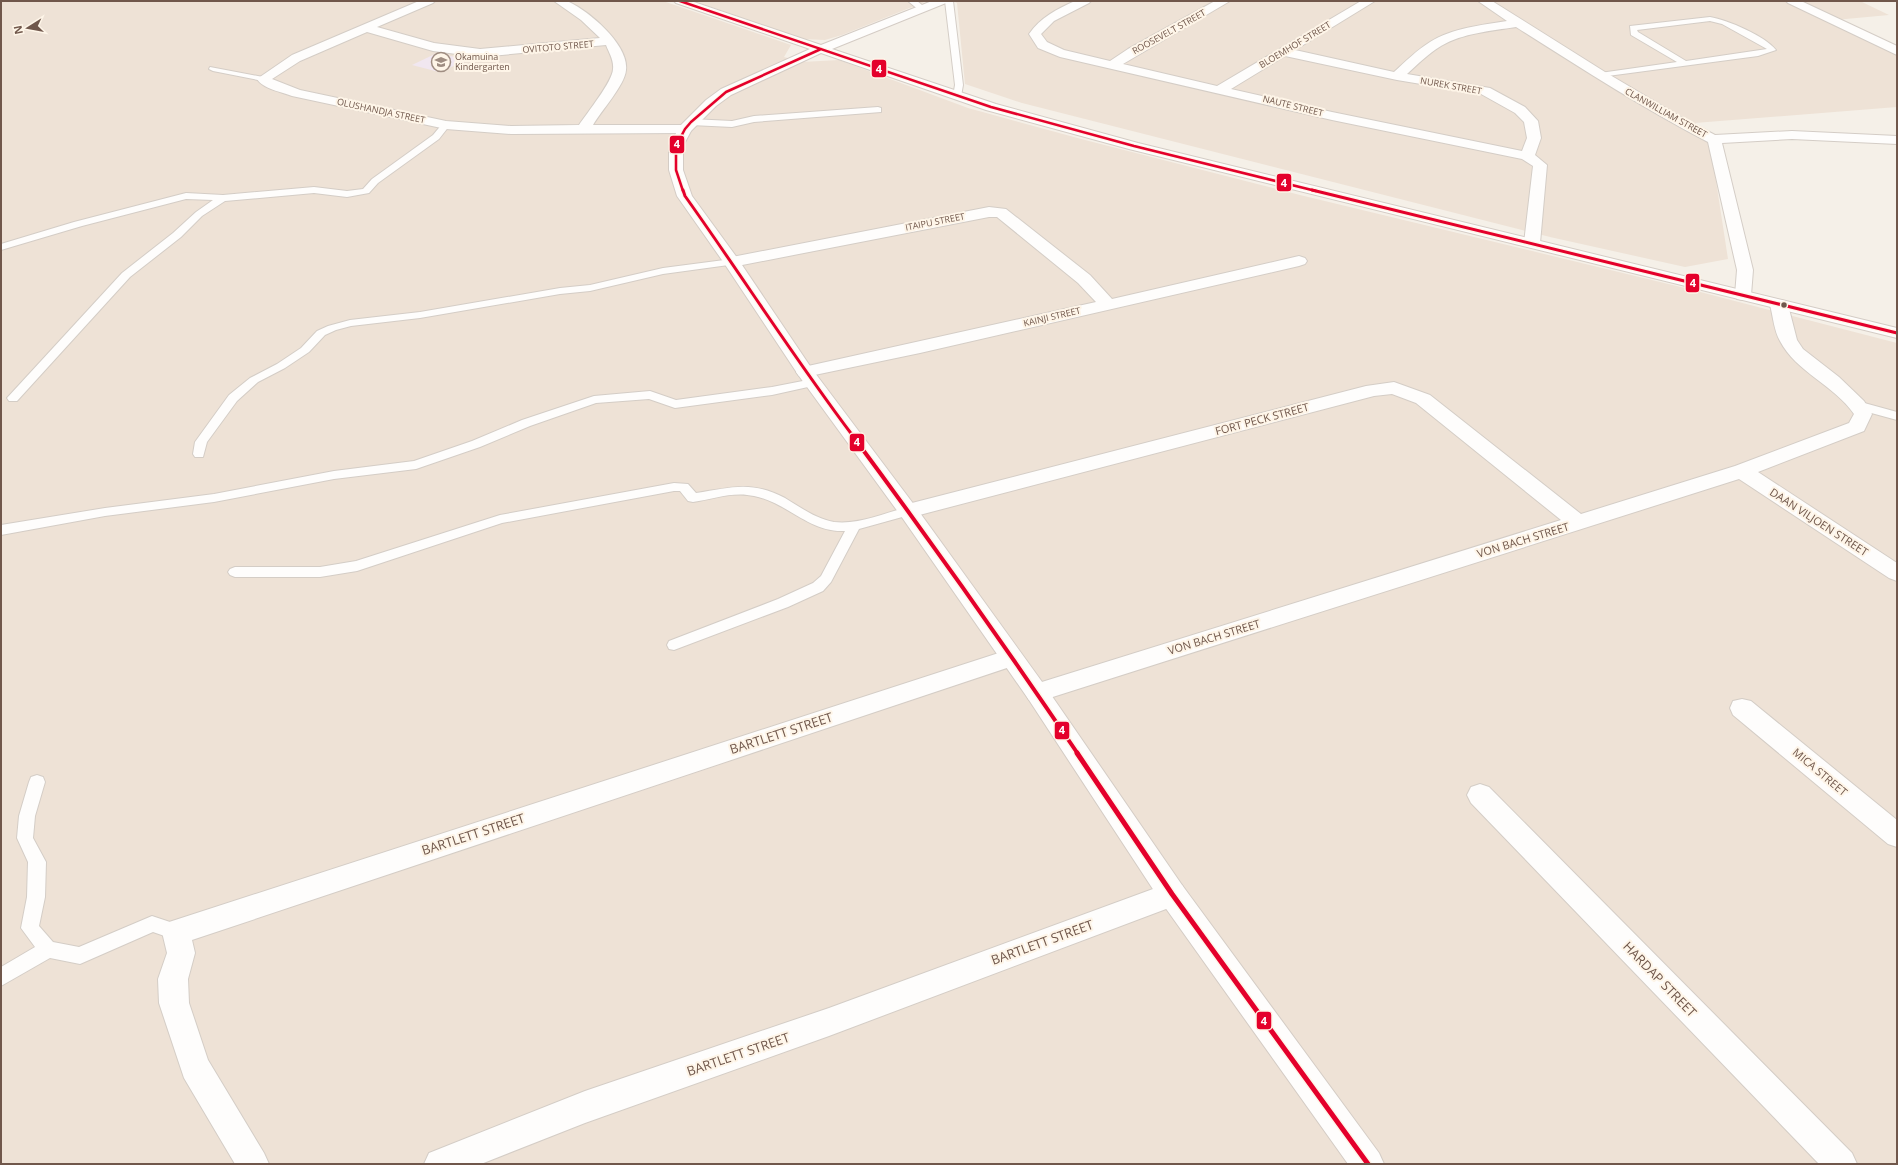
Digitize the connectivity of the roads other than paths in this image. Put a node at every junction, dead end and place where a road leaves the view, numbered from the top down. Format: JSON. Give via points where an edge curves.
{"nodes":[{"id":1,"x":429,"y":1,"type":"edge"},
{"id":2,"x":560,"y":1,"type":"edge"},
{"id":3,"x":680,"y":1,"type":"edge"},
{"id":4,"x":912,"y":1,"type":"edge"},
{"id":5,"x":942,"y":1,"type":"edge"},
{"id":6,"x":949,"y":1,"type":"edge"},
{"id":7,"x":1085,"y":1,"type":"edge"},
{"id":8,"x":1224,"y":1,"type":"edge"},
{"id":9,"x":1369,"y":1,"type":"edge"},
{"id":10,"x":1484,"y":1,"type":"edge"},
{"id":11,"x":1792,"y":1,"type":"edge"},
{"id":12,"x":923,"y":9,"type":"junction"},
{"id":13,"x":1517,"y":23,"type":"junction"},
{"id":14,"x":366,"y":28,"type":"junction"},
{"id":15,"x":610,"y":41,"type":"junction"},
{"id":16,"x":821,"y":49,"type":"junction"},
{"id":17,"x":1897,"y":51,"type":"edge"},
{"id":18,"x":1284,"y":52,"type":"junction"},
{"id":19,"x":1114,"y":64,"type":"junction"},
{"id":20,"x":1685,"y":64,"type":"junction"},
{"id":21,"x":213,"y":68,"type":"dead end"},
{"id":22,"x":1600,"y":75,"type":"junction"},
{"id":23,"x":1397,"y":76,"type":"junction"},
{"id":24,"x":263,"y":78,"type":"junction"},
{"id":25,"x":1221,"y":89,"type":"junction"},
{"id":26,"x":957,"y":96,"type":"junction"},
{"id":27,"x":878,"y":110,"type":"dead end"},
{"id":28,"x":446,"y":125,"type":"junction"},
{"id":29,"x":688,"y":125,"type":"junction"},
{"id":30,"x":584,"y":129,"type":"junction"},
{"id":31,"x":1713,"y":139,"type":"junction"},
{"id":32,"x":1897,"y":140,"type":"edge"},
{"id":33,"x":1527,"y":156,"type":"junction"},
{"id":34,"x":223,"y":198,"type":"junction"},
{"id":35,"x":1532,"y":243,"type":"junction"},
{"id":36,"x":1,"y":247,"type":"edge"},
{"id":37,"x":1299,"y":261,"type":"dead end"},
{"id":38,"x":732,"y":262,"type":"junction"},
{"id":39,"x":1743,"y":295,"type":"junction"},
{"id":40,"x":1107,"y":304,"type":"junction"},
{"id":41,"x":1779,"y":305,"type":"junction"},
{"id":42,"x":1897,"y":333,"type":"edge"},
{"id":43,"x":809,"y":378,"type":"junction"},
{"id":44,"x":13,"y":398,"type":"dead end"},
{"id":45,"x":1857,"y":405,"type":"junction"},
{"id":46,"x":1897,"y":416,"type":"edge"},
{"id":47,"x":199,"y":454,"type":"dead end"},
{"id":48,"x":1742,"y":471,"type":"junction"},
{"id":49,"x":908,"y":511,"type":"junction"},
{"id":50,"x":1578,"y":523,"type":"junction"},
{"id":51,"x":854,"y":526,"type":"junction"},
{"id":52,"x":1,"y":530,"type":"edge"},
{"id":53,"x":235,"y":572,"type":"dead end"},
{"id":54,"x":1897,"y":573,"type":"edge"},
{"id":55,"x":674,"y":645,"type":"dead end"},
{"id":56,"x":1011,"y":658,"type":"junction"},
{"id":57,"x":1037,"y":693,"type":"junction"},
{"id":58,"x":1742,"y":708,"type":"dead end"},
{"id":59,"x":37,"y":782,"type":"dead end"},
{"id":60,"x":1480,"y":795,"type":"dead end"},
{"id":61,"x":1897,"y":836,"type":"edge"},
{"id":62,"x":1172,"y":894,"type":"junction"},
{"id":63,"x":176,"y":932,"type":"junction"},
{"id":64,"x":48,"y":949,"type":"junction"},
{"id":65,"x":1,"y":977,"type":"edge"},
{"id":66,"x":253,"y":1164,"type":"edge"},
{"id":67,"x":440,"y":1164,"type":"edge"},
{"id":68,"x":1368,"y":1164,"type":"edge"},
{"id":69,"x":1841,"y":1164,"type":"edge"}],
"edges":[{"from":1,"to":14,"type":"street"},
{"from":2,"to":15,"type":"street","via":[[585,16]]},
{"from":3,"to":16,"type":"street"},
{"from":4,"to":12,"type":"lane"},
{"from":5,"to":12,"type":"street"},
{"from":6,"to":26,"type":"lane"},
{"from":7,"to":19,"type":"street","name":"NAUTE STREET","via":[[1050,17],[1035,34],[1042,45],[1060,53]]},
{"from":8,"to":19,"type":"street","name":"ROOSEVELT STREET"},
{"from":9,"to":18,"type":"street","name":"BLOEMHOF STREET"},
{"from":10,"to":13,"type":"street","name":"CLANWILLIAM STREET"},
{"from":11,"to":17,"type":"street"},
{"from":12,"to":16,"type":"street"},
{"from":13,"to":22,"type":"street","name":"CLANWILLIAM STREET"},
{"from":13,"to":23,"type":"street","name":"NUREK STREET","via":[[1457,35],[1440,42]]},
{"from":14,"to":15,"type":"street","name":"OVITOTO STREET","via":[[433,46],[480,53]]},
{"from":14,"to":24,"type":"street","via":[[296,58]]},
{"from":15,"to":30,"type":"street","via":[[619,60],[617,81]]},
{"from":16,"to":26,"type":"street"},
{"from":16,"to":29,"type":"street","via":[[726,92]]},
{"from":18,"to":23,"type":"street","name":"NUREK STREET"},
{"from":18,"to":25,"type":"street","name":"BLOEMHOF STREET"},
{"from":19,"to":25,"type":"street","name":"NAUTE STREET"},
{"from":20,"to":20,"type":"lane","via":[[1758,54],[1772,50],[1724,22],[1710,19],[1633,28],[1634,33]]},
{"from":20,"to":22,"type":"lane"},
{"from":21,"to":24,"type":"lane"},
{"from":22,"to":31,"type":"street","name":"CLANWILLIAM STREET"},
{"from":23,"to":33,"type":"street","name":"NUREK STREET","via":[[1485,91],[1520,110],[1531,121],[1534,138]]},
{"from":24,"to":28,"type":"street","name":"OLUSHANDJA STREET","via":[[276,86],[297,93]]},
{"from":25,"to":33,"type":"street","name":"NAUTE STREET","via":[[1332,116]]},
{"from":26,"to":35,"type":"street","via":[[1134,146]]},
{"from":27,"to":29,"type":"lane","via":[[754,119],[732,124]]},
{"from":28,"to":30,"type":"street","name":"OLUSHANDJA STREET","via":[[511,130]]},
{"from":28,"to":34,"type":"lane","via":[[436,137],[375,181],[366,191],[347,194],[314,190]]},
{"from":29,"to":30,"type":"street","name":"OLUSHANDJA STREET"},
{"from":29,"to":38,"type":"street","via":[[676,146],[678,177],[685,196]]},
{"from":31,"to":32,"type":"street","via":[[1792,136]]},
{"from":31,"to":39,"type":"street","name":"CLANWILLIAM STREET","via":[[1745,270]]},
{"from":33,"to":35,"type":"street","via":[[1540,164]]},
{"from":34,"to":36,"type":"lane","via":[[186,196]]},
{"from":34,"to":44,"type":"lane","via":[[199,214],[126,275]]},
{"from":35,"to":39,"type":"street"},
{"from":37,"to":40,"type":"street","name":"KAINJI STREET"},
{"from":38,"to":40,"type":"street","name":"ITAIPU STREET","via":[[989,212],[1001,212],[1084,279]]},
{"from":38,"to":43,"type":"street"},
{"from":38,"to":47,"type":"lane","via":[[663,271],[590,288],[420,315],[350,323],[332,328],[321,333],[305,350],[254,380],[234,398],[201,442]]},
{"from":39,"to":41,"type":"street"},
{"from":40,"to":43,"type":"street","name":"KAINJI STREET","via":[[920,348]]},
{"from":41,"to":42,"type":"street"},
{"from":41,"to":45,"type":"street","via":[[1788,340],[1797,353]]},
{"from":43,"to":49,"type":"street"},
{"from":43,"to":52,"type":"lane","via":[[772,391],[675,404],[650,395],[594,400],[416,464],[334,475],[214,498],[105,512]]},
{"from":45,"to":46,"type":"lane"},
{"from":45,"to":48,"type":"street","name":"VON BACH STREET","via":[[1863,414],[1857,427]]},
{"from":48,"to":50,"type":"street","name":"VON BACH STREET"},
{"from":48,"to":54,"type":"street","name":"DAAN VILJOEN STREET"},
{"from":49,"to":50,"type":"street","name":"FORT PECK STREET","via":[[1373,390],[1394,388],[1423,399]]},
{"from":49,"to":51,"type":"lane"},
{"from":49,"to":56,"type":"street"},
{"from":50,"to":57,"type":"street","name":"VON BACH STREET"},
{"from":51,"to":53,"type":"lane","via":[[832,526],[822,523],[765,495],[745,490],[693,498],[683,487],[674,487],[500,519],[357,566],[320,572]]},
{"from":51,"to":55,"type":"lane","via":[[826,579],[818,587]]},
{"from":56,"to":57,"type":"street"},
{"from":56,"to":63,"type":"street","name":"BARTLETT STREET"},
{"from":57,"to":62,"type":"street"},
{"from":58,"to":61,"type":"street","name":"MICA STREET"},
{"from":59,"to":64,"type":"lane","via":[[27,816],[25,838],[37,862],[36,897],[30,928]]},
{"from":60,"to":69,"type":"street","name":"HARDAP STREET"},
{"from":62,"to":67,"type":"street","name":"BARTLETT STREET","via":[[829,1022],[585,1107]]},
{"from":62,"to":68,"type":"street"},
{"from":63,"to":64,"type":"lane","via":[[152,924],[80,956]]},
{"from":63,"to":66,"type":"street","via":[[181,953],[173,979],[176,1010],[196,1067]]},
{"from":64,"to":65,"type":"lane"}]}
